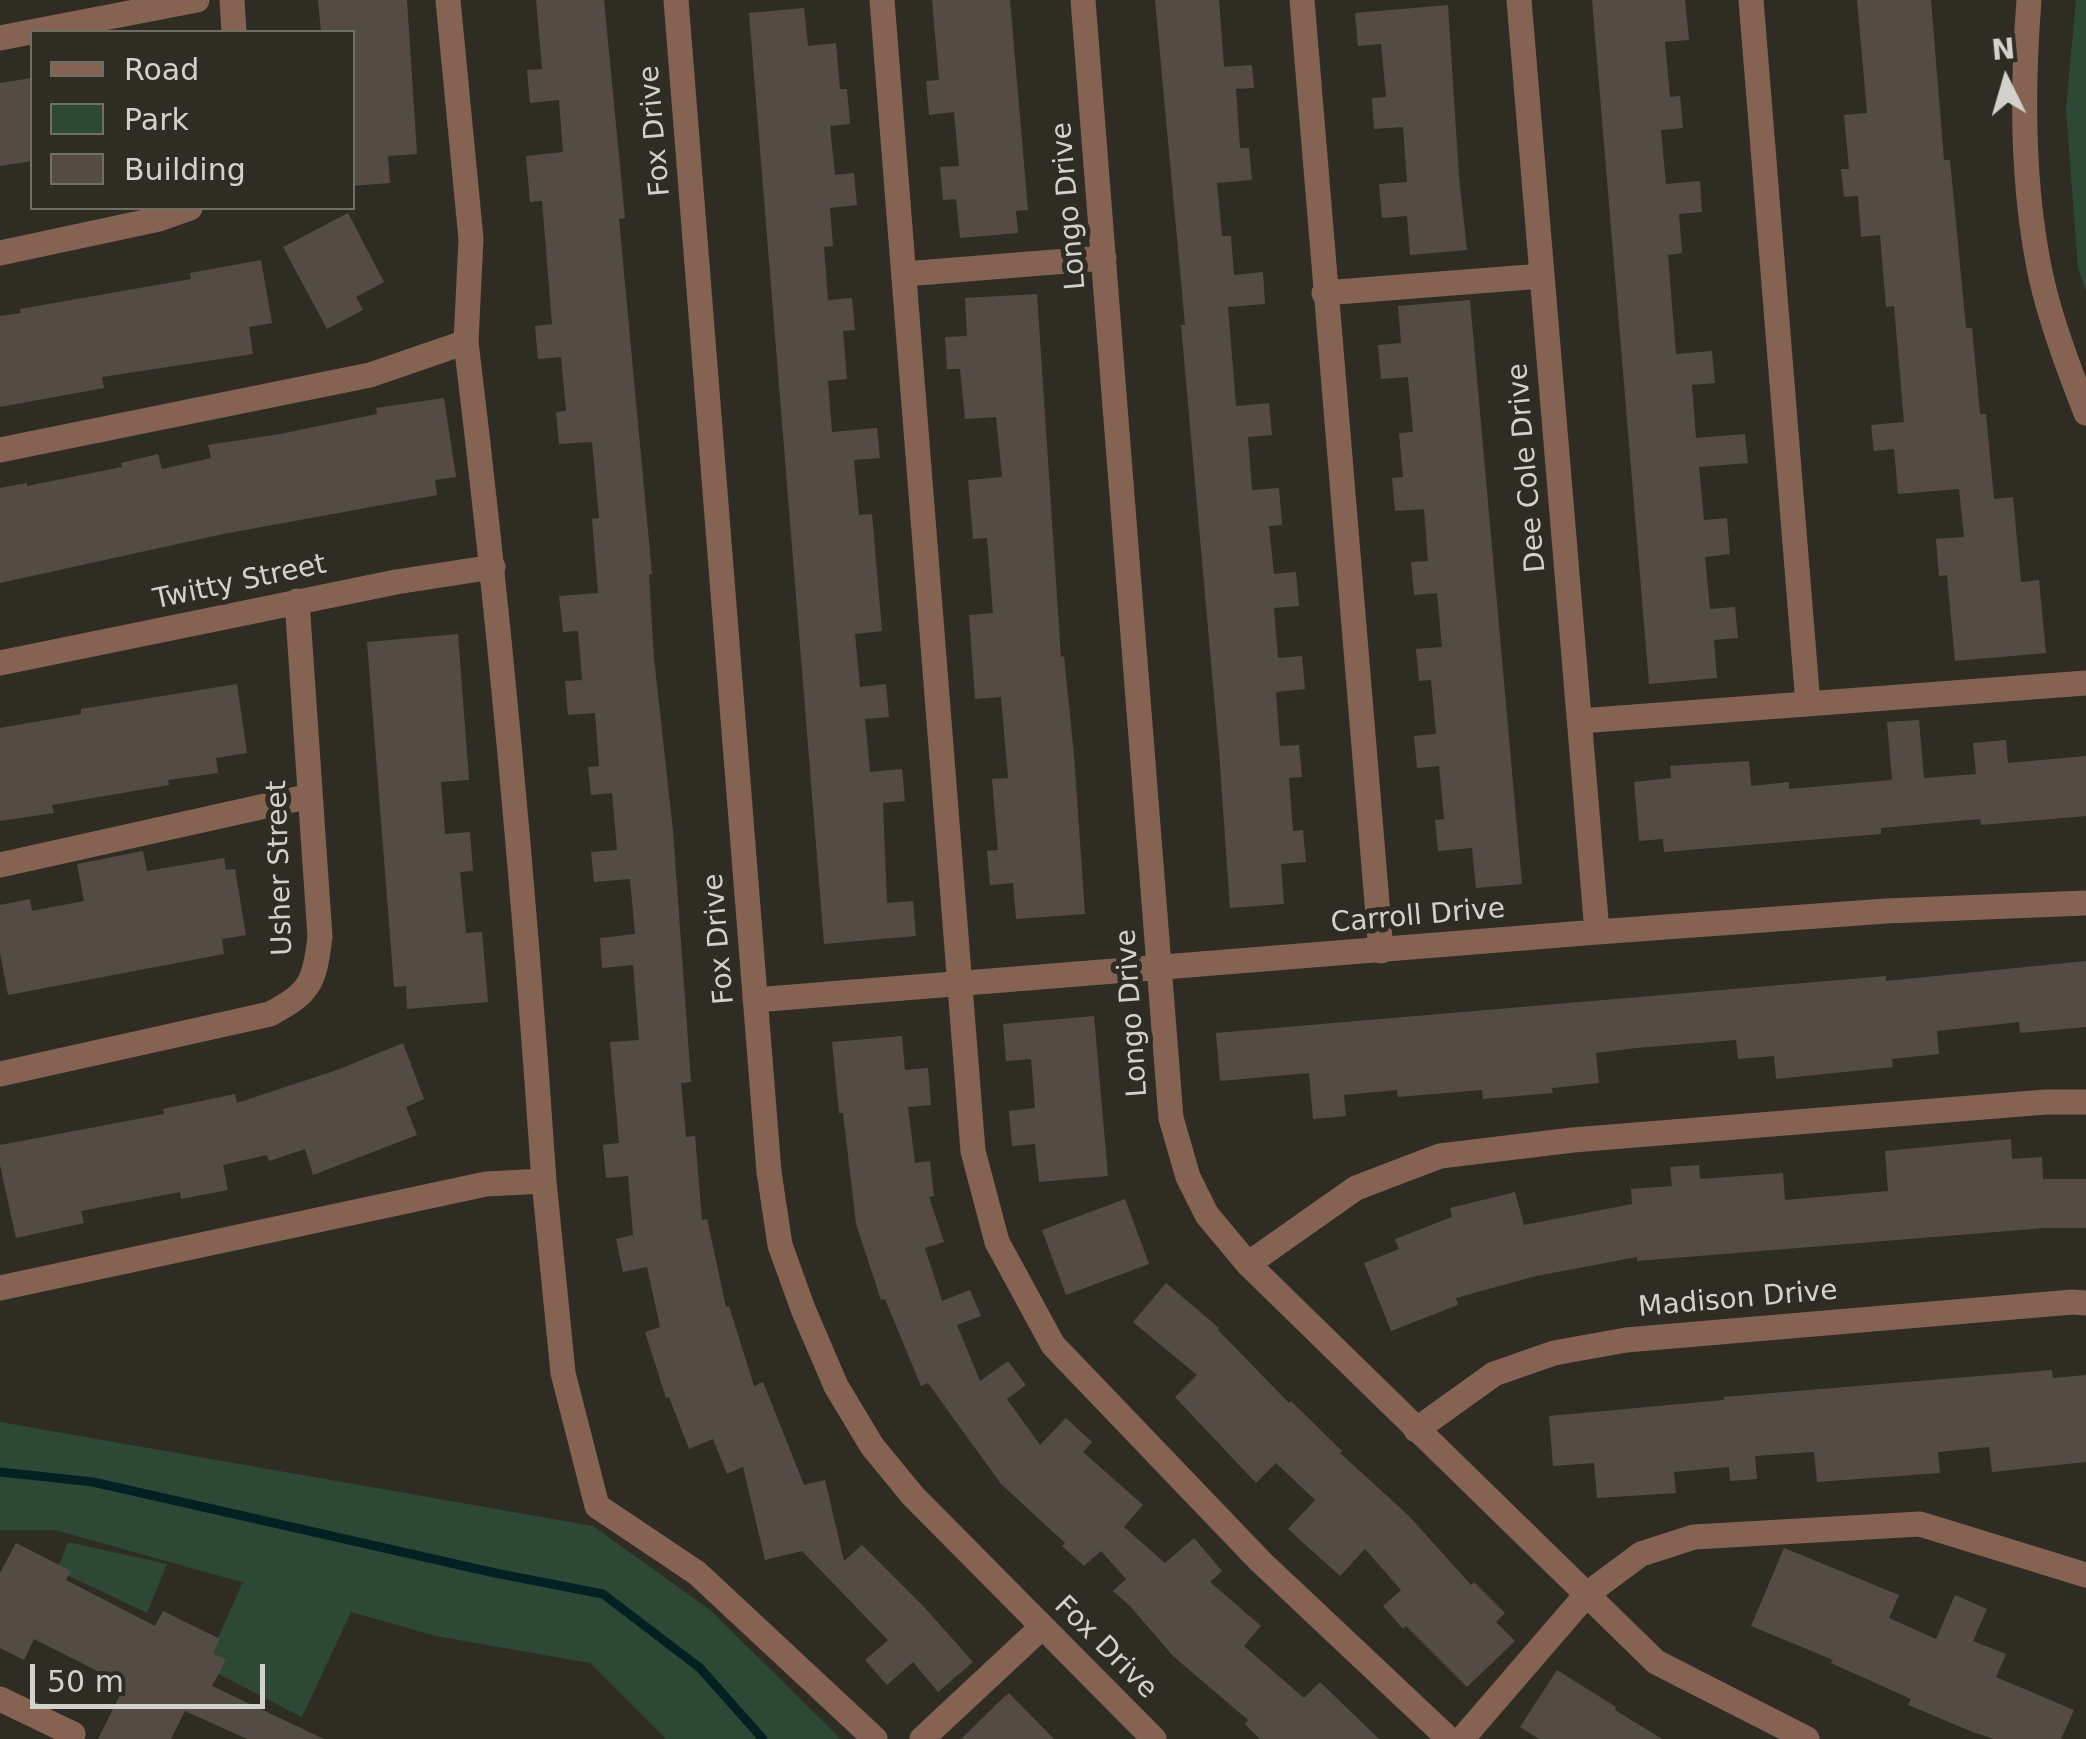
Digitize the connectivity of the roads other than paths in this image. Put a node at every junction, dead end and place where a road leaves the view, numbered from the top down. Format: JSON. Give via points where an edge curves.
{"nodes":[{"id":1,"x":197,"y":0,"type":"edge"},
{"id":2,"x":232,"y":0,"type":"edge"},
{"id":3,"x":448,"y":0,"type":"edge"},
{"id":4,"x":676,"y":0,"type":"edge"},
{"id":5,"x":882,"y":0,"type":"edge"},
{"id":6,"x":1084,"y":0,"type":"edge"},
{"id":7,"x":1302,"y":0,"type":"edge"},
{"id":8,"x":1520,"y":0,"type":"edge"},
{"id":9,"x":1751,"y":0,"type":"edge"},
{"id":10,"x":2029,"y":0,"type":"edge"},
{"id":11,"x":41,"y":30,"type":"edge"},
{"id":12,"x":234,"y":30,"type":"edge"},
{"id":13,"x":30,"y":32,"type":"edge"},
{"id":14,"x":0,"y":38,"type":"edge"},
{"id":15,"x":184,"y":210,"type":"edge"},
{"id":16,"x":0,"y":253,"type":"edge"},
{"id":17,"x":1104,"y":258,"type":"junction"},
{"id":18,"x":904,"y":274,"type":"junction"},
{"id":19,"x":1542,"y":276,"type":"junction"},
{"id":20,"x":1324,"y":293,"type":"junction"},
{"id":21,"x":466,"y":342,"type":"junction"},
{"id":22,"x":2086,"y":413,"type":"edge"},
{"id":23,"x":0,"y":450,"type":"edge"},
{"id":24,"x":493,"y":567,"type":"junction"},
{"id":25,"x":297,"y":601,"type":"junction"},
{"id":26,"x":0,"y":663,"type":"edge"},
{"id":27,"x":2086,"y":683,"type":"edge"},
{"id":28,"x":1808,"y":704,"type":"junction"},
{"id":29,"x":1580,"y":721,"type":"junction"},
{"id":30,"x":310,"y":796,"type":"junction"},
{"id":31,"x":0,"y":865,"type":"edge"},
{"id":32,"x":2086,"y":903,"type":"edge"},
{"id":33,"x":1597,"y":932,"type":"junction"},
{"id":34,"x":1380,"y":951,"type":"junction"},
{"id":35,"x":1160,"y":967,"type":"junction"},
{"id":36,"x":961,"y":982,"type":"junction"},
{"id":37,"x":755,"y":1000,"type":"junction"},
{"id":38,"x":0,"y":1074,"type":"edge"},
{"id":39,"x":2086,"y":1102,"type":"edge"},
{"id":40,"x":544,"y":1181,"type":"junction"},
{"id":41,"x":1248,"y":1264,"type":"junction"},
{"id":42,"x":0,"y":1288,"type":"edge"},
{"id":43,"x":2086,"y":1304,"type":"edge"},
{"id":44,"x":1416,"y":1430,"type":"junction"},
{"id":45,"x":2086,"y":1576,"type":"edge"},
{"id":46,"x":1587,"y":1594,"type":"junction"},
{"id":47,"x":1042,"y":1627,"type":"junction"},
{"id":48,"x":0,"y":1698,"type":"edge"},
{"id":49,"x":72,"y":1739,"type":"edge"},
{"id":50,"x":875,"y":1739,"type":"edge"},
{"id":51,"x":922,"y":1739,"type":"edge"},
{"id":52,"x":1154,"y":1739,"type":"edge"},
{"id":53,"x":1449,"y":1739,"type":"edge"},
{"id":54,"x":1462,"y":1739,"type":"edge"},
{"id":55,"x":1807,"y":1739,"type":"edge"}],
"edges":[{"from":1,"to":11,"type":"street"},
{"from":2,"to":12,"type":"street"},
{"from":3,"to":21,"type":"street","via":[[471,239]]},
{"from":4,"to":37,"type":"street","name":"Fox Drive"},
{"from":5,"to":18,"type":"street"},
{"from":6,"to":17,"type":"street","name":"Longo Drive"},
{"from":7,"to":20,"type":"street"},
{"from":8,"to":19,"type":"street","name":"Dee Cole Drive"},
{"from":9,"to":28,"type":"street"},
{"from":10,"to":22,"type":"street","via":[[2024,66],[2039,268]]},
{"from":13,"to":14,"type":"street"},
{"from":15,"to":16,"type":"street"},
{"from":17,"to":18,"type":"street"},
{"from":17,"to":35,"type":"street","name":"Longo Drive"},
{"from":18,"to":36,"type":"street"},
{"from":19,"to":20,"type":"street"},
{"from":19,"to":29,"type":"street","name":"Dee Cole Drive"},
{"from":20,"to":34,"type":"street"},
{"from":21,"to":23,"type":"street","via":[[370,374]]},
{"from":21,"to":24,"type":"street"},
{"from":24,"to":25,"type":"street","name":"Twitty Street"},
{"from":24,"to":40,"type":"street"},
{"from":25,"to":26,"type":"street","name":"Twitty Street"},
{"from":25,"to":30,"type":"street","name":"Usher Street"},
{"from":27,"to":28,"type":"street"},
{"from":28,"to":29,"type":"street"},
{"from":29,"to":33,"type":"street","name":"Dee Cole Drive"},
{"from":30,"to":31,"type":"street"},
{"from":30,"to":38,"type":"street","name":"Usher Street","via":[[320,937],[303,996],[270,1014]]},
{"from":32,"to":33,"type":"street","name":"Carroll Drive"},
{"from":33,"to":34,"type":"street","name":"Carroll Drive"},
{"from":34,"to":35,"type":"street","name":"Carroll Drive"},
{"from":35,"to":36,"type":"street","name":"Carroll Drive"},
{"from":35,"to":41,"type":"street","name":"Longo Drive","via":[[1171,1118],[1188,1177],[1208,1215]]},
{"from":36,"to":37,"type":"street","name":"Carroll Drive"},
{"from":36,"to":53,"type":"street","via":[[974,1151],[997,1242],[1053,1345],[1260,1561]]},
{"from":37,"to":47,"type":"street","name":"Fox Drive","via":[[780,1245],[836,1386],[913,1496]]},
{"from":39,"to":41,"type":"street","via":[[1440,1156],[1356,1188]]},
{"from":40,"to":42,"type":"street","via":[[486,1184]]},
{"from":40,"to":50,"type":"street","via":[[564,1374],[598,1506],[697,1573]]},
{"from":41,"to":44,"type":"street","name":"Longo Drive"},
{"from":43,"to":44,"type":"street","name":"Madison Drive","via":[[1626,1340],[1494,1374]]},
{"from":44,"to":46,"type":"street","name":"Longo Drive"},
{"from":45,"to":46,"type":"street","via":[[1920,1524],[1694,1537],[1641,1554]]},
{"from":46,"to":54,"type":"street"},
{"from":46,"to":55,"type":"street","name":"Longo Drive","via":[[1656,1662]]},
{"from":47,"to":51,"type":"street"},
{"from":47,"to":52,"type":"street","name":"Fox Drive"},
{"from":48,"to":49,"type":"street","via":[[74,1734]]}]}
